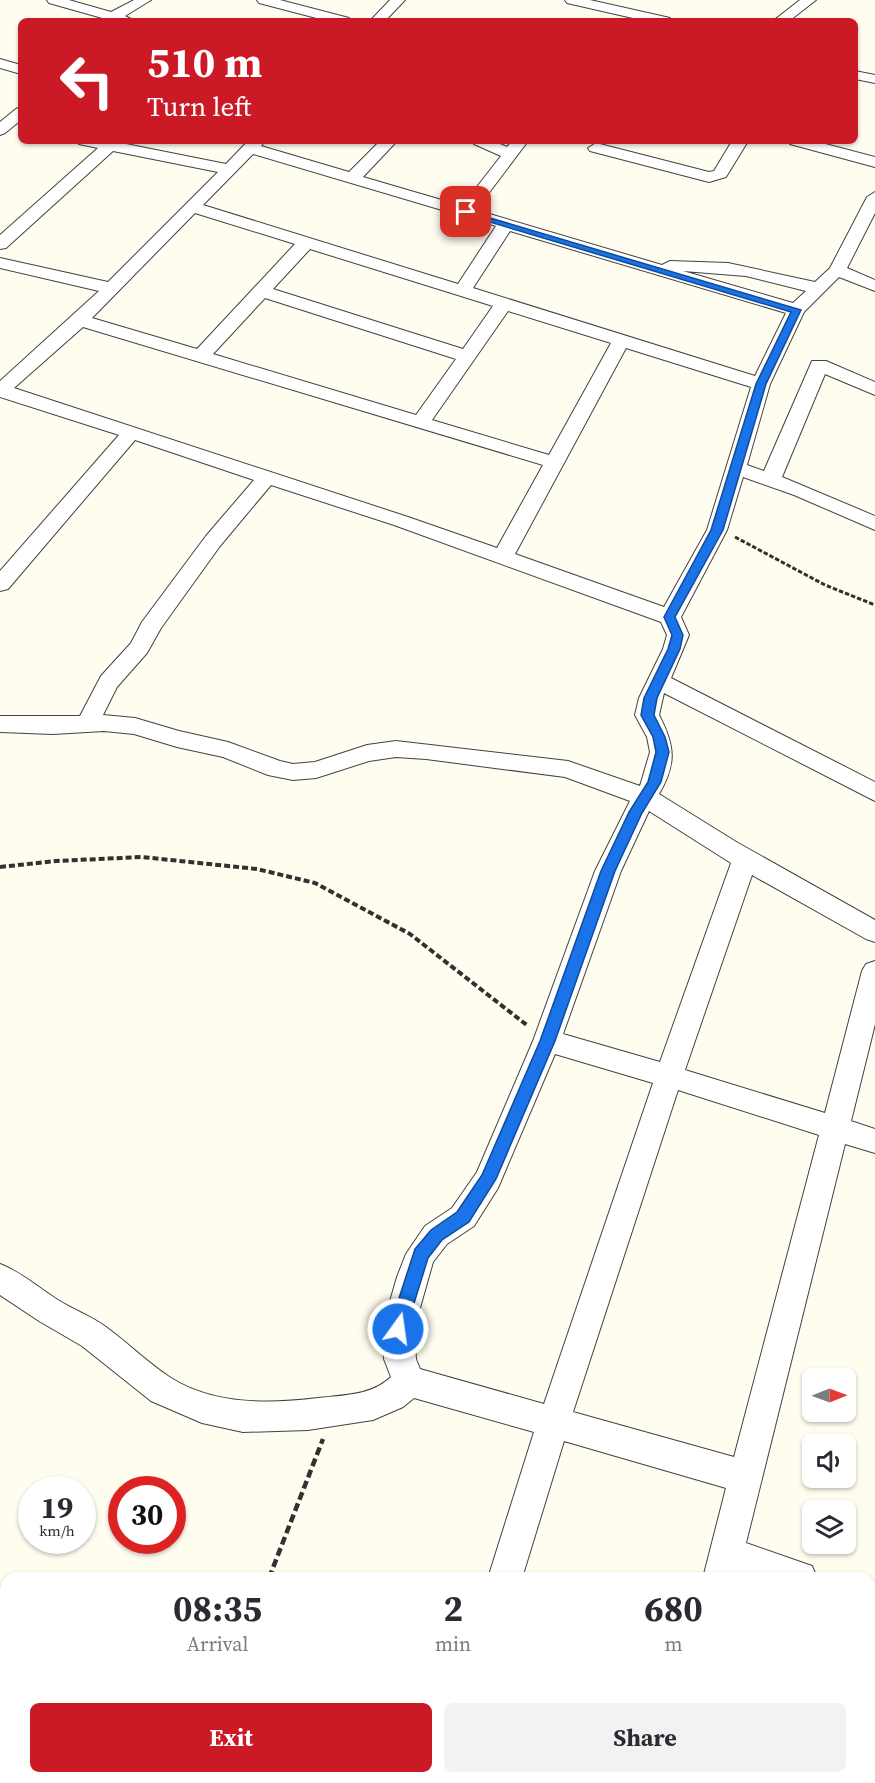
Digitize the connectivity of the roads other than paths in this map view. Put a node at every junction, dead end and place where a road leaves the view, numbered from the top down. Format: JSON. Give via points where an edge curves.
{"nodes":[{"id":1,"x":54,"y":0,"type":"edge"},
{"id":2,"x":144,"y":0,"type":"edge"},
{"id":3,"x":264,"y":0,"type":"edge"},
{"id":4,"x":398,"y":0,"type":"edge"},
{"id":5,"x":572,"y":0,"type":"edge"},
{"id":6,"x":803,"y":1,"type":"edge"},
{"id":7,"x":114,"y":16,"type":"junction"},
{"id":8,"x":120,"y":18,"type":"edge"},
{"id":9,"x":333,"y":18,"type":"edge"},
{"id":10,"x":380,"y":18,"type":"edge"},
{"id":11,"x":652,"y":18,"type":"edge"},
{"id":12,"x":783,"y":18,"type":"edge"},
{"id":13,"x":0,"y":63,"type":"edge"},
{"id":14,"x":18,"y":69,"type":"edge"},
{"id":15,"x":858,"y":76,"type":"edge"},
{"id":16,"x":875,"y":80,"type":"edge"},
{"id":17,"x":0,"y":109,"type":"edge"},
{"id":18,"x":13,"y":122,"type":"edge"},
{"id":19,"x":111,"y":144,"type":"edge"},
{"id":20,"x":116,"y":144,"type":"edge"},
{"id":21,"x":254,"y":144,"type":"edge"},
{"id":22,"x":386,"y":144,"type":"edge"},
{"id":23,"x":498,"y":144,"type":"edge"},
{"id":24,"x":738,"y":144,"type":"edge"},
{"id":25,"x":807,"y":144,"type":"edge"},
{"id":26,"x":515,"y":147,"type":"edge"},
{"id":27,"x":596,"y":148,"type":"dead end"},
{"id":28,"x":875,"y":162,"type":"edge"},
{"id":29,"x":229,"y":169,"type":"junction"},
{"id":30,"x":353,"y":178,"type":"junction"},
{"id":31,"x":875,"y":197,"type":"edge"},
{"id":32,"x":193,"y":207,"type":"junction"},
{"id":33,"x":466,"y":212,"type":"junction"},
{"id":34,"x":506,"y":224,"type":"junction"},
{"id":35,"x":306,"y":243,"type":"junction"},
{"id":36,"x":0,"y":244,"type":"edge"},
{"id":37,"x":0,"y":263,"type":"edge"},
{"id":38,"x":651,"y":268,"type":"junction"},
{"id":39,"x":837,"y":270,"type":"junction"},
{"id":40,"x":875,"y":286,"type":"edge"},
{"id":41,"x":111,"y":288,"type":"junction"},
{"id":42,"x":819,"y":289,"type":"junction"},
{"id":43,"x":261,"y":291,"type":"junction"},
{"id":44,"x":463,"y":291,"type":"junction"},
{"id":45,"x":504,"y":304,"type":"junction"},
{"id":46,"x":796,"y":310,"type":"junction"},
{"id":47,"x":80,"y":320,"type":"junction"},
{"id":48,"x":621,"y":341,"type":"junction"},
{"id":49,"x":202,"y":355,"type":"junction"},
{"id":50,"x":468,"y":357,"type":"junction"},
{"id":51,"x":761,"y":384,"type":"junction"},
{"id":52,"x":875,"y":389,"type":"edge"},
{"id":53,"x":0,"y":391,"type":"edge"},
{"id":54,"x":420,"y":423,"type":"junction"},
{"id":55,"x":131,"y":433,"type":"junction"},
{"id":56,"x":556,"y":463,"type":"junction"},
{"id":57,"x":736,"y":468,"type":"junction"},
{"id":58,"x":267,"y":477,"type":"junction"},
{"id":59,"x":771,"y":479,"type":"junction"},
{"id":60,"x":875,"y":524,"type":"edge"},
{"id":61,"x":502,"y":558,"type":"junction"},
{"id":62,"x":0,"y":584,"type":"edge"},
{"id":63,"x":670,"y":617,"type":"junction"},
{"id":64,"x":658,"y":681,"type":"junction"},
{"id":65,"x":89,"y":723,"type":"junction"},
{"id":66,"x":0,"y":724,"type":"edge"},
{"id":67,"x":875,"y":792,"type":"edge"},
{"id":68,"x":645,"y":797,"type":"junction"},
{"id":69,"x":745,"y":859,"type":"junction"},
{"id":70,"x":875,"y":932,"type":"edge"},
{"id":71,"x":875,"y":972,"type":"edge"},
{"id":72,"x":547,"y":1041,"type":"junction"},
{"id":73,"x":669,"y":1076,"type":"junction"},
{"id":74,"x":836,"y":1129,"type":"junction"},
{"id":75,"x":875,"y":1141,"type":"edge"},
{"id":76,"x":0,"y":1278,"type":"edge"},
{"id":77,"x":408,"y":1381,"type":"junction"},
{"id":78,"x":554,"y":1421,"type":"junction"},
{"id":79,"x":746,"y":1477,"type":"junction"},
{"id":80,"x":723,"y":1566,"type":"edge"},
{"id":81,"x":507,"y":1572,"type":"edge"},
{"id":82,"x":762,"y":1572,"type":"edge"}],
"edges":[{"from":1,"to":7,"type":"street"},
{"from":2,"to":7,"type":"street"},
{"from":3,"to":9,"type":"street"},
{"from":4,"to":10,"type":"street"},
{"from":5,"to":11,"type":"street"},
{"from":6,"to":12,"type":"street"},
{"from":7,"to":8,"type":"street"},
{"from":13,"to":14,"type":"street"},
{"from":15,"to":16,"type":"street"},
{"from":17,"to":18,"type":"street"},
{"from":19,"to":36,"type":"street"},
{"from":20,"to":29,"type":"street"},
{"from":21,"to":29,"type":"street"},
{"from":21,"to":30,"type":"street"},
{"from":22,"to":30,"type":"street"},
{"from":23,"to":26,"type":"street"},
{"from":24,"to":27,"type":"street","via":[[720,174],[708,177]]},
{"from":25,"to":28,"type":"street"},
{"from":26,"to":33,"type":"street"},
{"from":29,"to":32,"type":"street"},
{"from":30,"to":33,"type":"street"},
{"from":31,"to":39,"type":"street"},
{"from":32,"to":35,"type":"street"},
{"from":32,"to":41,"type":"street"},
{"from":33,"to":34,"type":"street"},
{"from":34,"to":38,"type":"street"},
{"from":34,"to":44,"type":"street"},
{"from":35,"to":43,"type":"street"},
{"from":35,"to":44,"type":"street"},
{"from":37,"to":41,"type":"street"},
{"from":38,"to":42,"type":"street","via":[[733,267]]},
{"from":38,"to":46,"type":"street"},
{"from":39,"to":40,"type":"street"},
{"from":39,"to":42,"type":"street"},
{"from":41,"to":47,"type":"street"},
{"from":42,"to":46,"type":"street"},
{"from":43,"to":49,"type":"street"},
{"from":43,"to":50,"type":"street"},
{"from":44,"to":45,"type":"street"},
{"from":45,"to":48,"type":"street"},
{"from":45,"to":50,"type":"street"},
{"from":46,"to":51,"type":"street"},
{"from":47,"to":49,"type":"street"},
{"from":47,"to":53,"type":"street"},
{"from":48,"to":51,"type":"street"},
{"from":48,"to":56,"type":"street"},
{"from":49,"to":54,"type":"street"},
{"from":50,"to":54,"type":"street"},
{"from":51,"to":57,"type":"street"},
{"from":52,"to":59,"type":"street","via":[[819,365]]},
{"from":53,"to":55,"type":"street"},
{"from":54,"to":56,"type":"street"},
{"from":55,"to":58,"type":"street"},
{"from":55,"to":62,"type":"street"},
{"from":56,"to":61,"type":"street"},
{"from":57,"to":59,"type":"street"},
{"from":57,"to":63,"type":"street","via":[[717,530]]},
{"from":58,"to":61,"type":"street"},
{"from":58,"to":65,"type":"street","via":[[199,560],[150,627],[143,645],[103,689]]},
{"from":59,"to":60,"type":"street"},
{"from":61,"to":63,"type":"street"},
{"from":63,"to":64,"type":"street","via":[[678,635]]},
{"from":64,"to":67,"type":"street"},
{"from":64,"to":68,"type":"street","via":[[647,715],[662,752],[654,782]]},
{"from":65,"to":66,"type":"street"},
{"from":65,"to":68,"type":"street","via":[[135,726],[228,750],[284,771],[316,770],[367,753],[411,750],[561,768]]},
{"from":68,"to":69,"type":"street"},
{"from":68,"to":72,"type":"street","via":[[608,871]]},
{"from":69,"to":70,"type":"street"},
{"from":69,"to":73,"type":"street"},
{"from":71,"to":74,"type":"street"},
{"from":72,"to":73,"type":"street"},
{"from":72,"to":77,"type":"street","via":[[488,1179],[463,1217],[436,1235],[421,1254],[398,1329],[400,1359]]},
{"from":73,"to":74,"type":"street"},
{"from":73,"to":78,"type":"street"},
{"from":74,"to":75,"type":"street"},
{"from":74,"to":79,"type":"street"},
{"from":76,"to":77,"type":"street","via":[[89,1334],[181,1400],[221,1413],[285,1418],[380,1404]]},
{"from":77,"to":78,"type":"street"},
{"from":78,"to":79,"type":"street"},
{"from":78,"to":81,"type":"street"},
{"from":79,"to":80,"type":"street"},
{"from":80,"to":82,"type":"street"}]}
